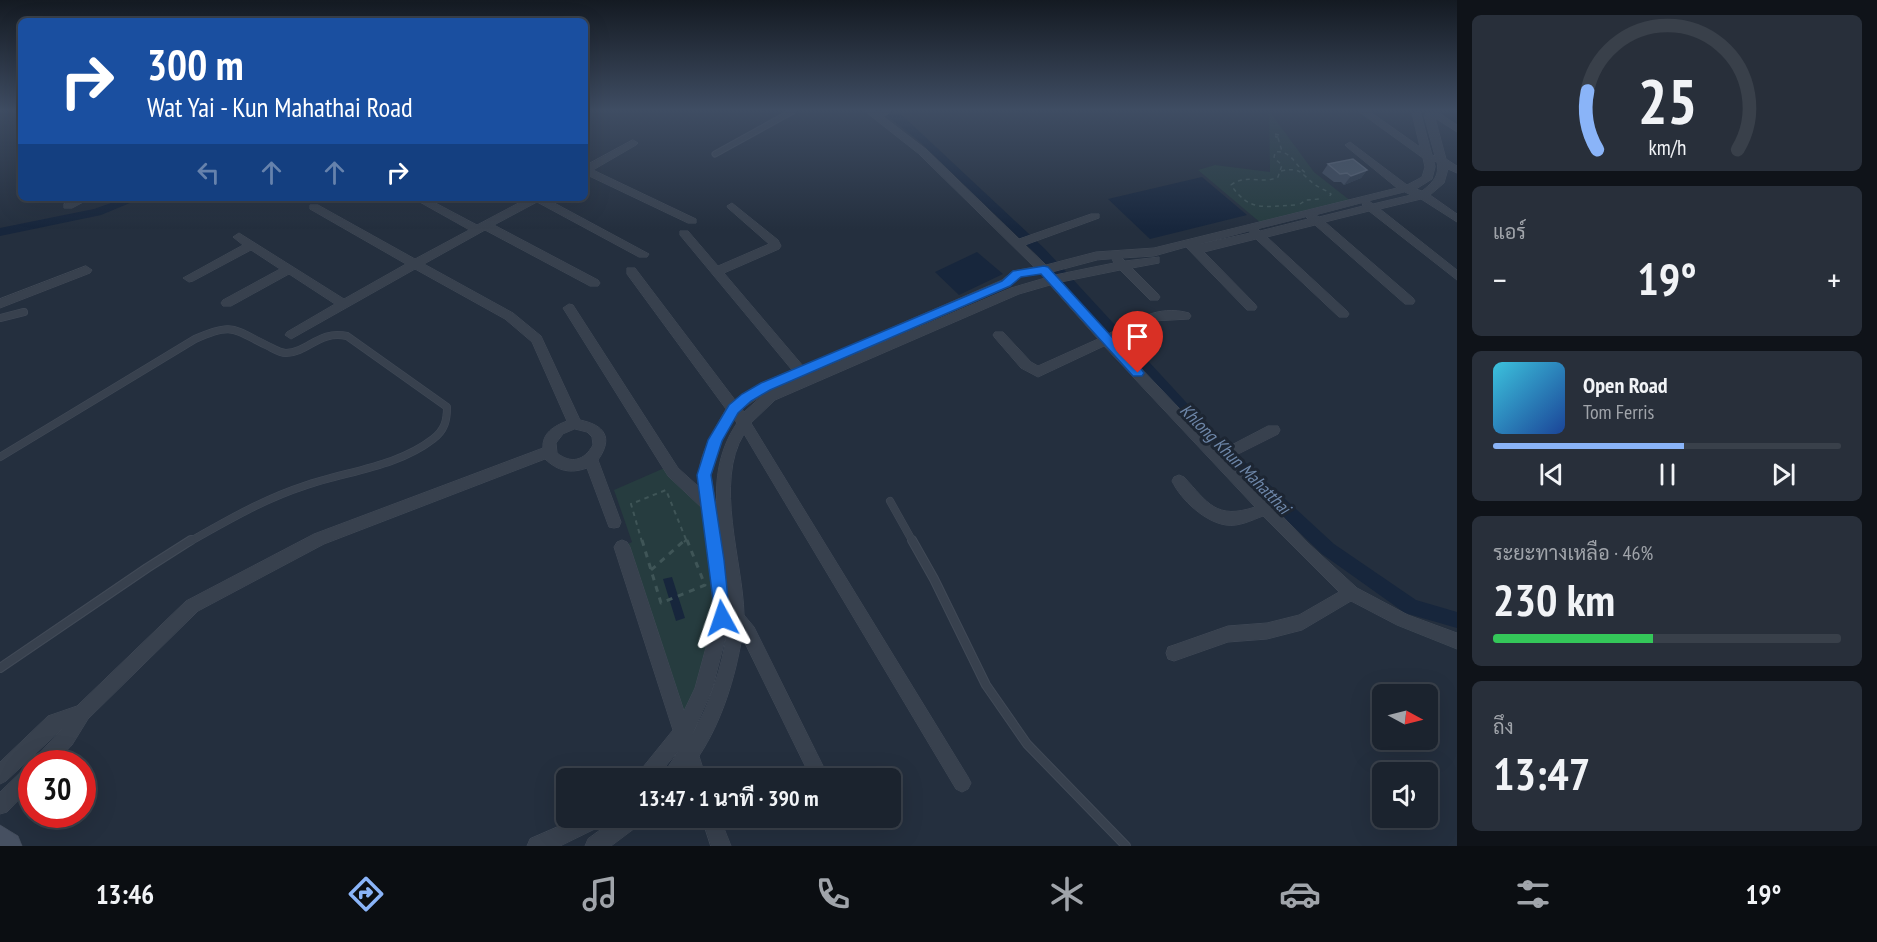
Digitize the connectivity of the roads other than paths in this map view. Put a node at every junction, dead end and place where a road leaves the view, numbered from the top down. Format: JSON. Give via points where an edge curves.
{"nodes":[{"id":1,"x":620,"y":150,"type":"edge"},
{"id":2,"x":722,"y":150,"type":"edge"},
{"id":3,"x":921,"y":150,"type":"edge"},
{"id":4,"x":1357,"y":150,"type":"edge"},
{"id":5,"x":1419,"y":150,"type":"edge"},
{"id":6,"x":1428,"y":150,"type":"edge"},
{"id":7,"x":1438,"y":150,"type":"edge"},
{"id":8,"x":716,"y":154,"type":"dead end"},
{"id":9,"x":1428,"y":157,"type":"junction"},
{"id":10,"x":1441,"y":160,"type":"junction"},
{"id":11,"x":588,"y":168,"type":"edge"},
{"id":12,"x":1457,"y":170,"type":"edge"},
{"id":13,"x":588,"y":171,"type":"edge"},
{"id":14,"x":1405,"y":189,"type":"junction"},
{"id":15,"x":1423,"y":195,"type":"junction"},
{"id":16,"x":1362,"y":200,"type":"junction"},
{"id":17,"x":79,"y":201,"type":"edge"},
{"id":18,"x":424,"y":201,"type":"edge"},
{"id":19,"x":528,"y":201,"type":"edge"},
{"id":20,"x":539,"y":201,"type":"edge"},
{"id":21,"x":68,"y":206,"type":"dead end"},
{"id":22,"x":732,"y":206,"type":"dead end"},
{"id":23,"x":314,"y":207,"type":"dead end"},
{"id":24,"x":1372,"y":208,"type":"junction"},
{"id":25,"x":1095,"y":216,"type":"dead end"},
{"id":26,"x":1312,"y":217,"type":"junction"},
{"id":27,"x":1457,"y":219,"type":"edge"},
{"id":28,"x":692,"y":221,"type":"dead end"},
{"id":29,"x":482,"y":228,"type":"junction"},
{"id":30,"x":1254,"y":231,"type":"junction"},
{"id":31,"x":684,"y":233,"type":"dead end"},
{"id":32,"x":239,"y":237,"type":"dead end"},
{"id":33,"x":1021,"y":243,"type":"junction"},
{"id":34,"x":251,"y":246,"type":"junction"},
{"id":35,"x":1192,"y":247,"type":"junction"},
{"id":36,"x":643,"y":254,"type":"dead end"},
{"id":37,"x":1113,"y":256,"type":"junction"},
{"id":38,"x":416,"y":262,"type":"junction"},
{"id":39,"x":1122,"y":265,"type":"junction"},
{"id":40,"x":289,"y":269,"type":"junction"},
{"id":41,"x":86,"y":270,"type":"dead end"},
{"id":42,"x":1068,"y":270,"type":"junction"},
{"id":43,"x":631,"y":271,"type":"dead end"},
{"id":44,"x":716,"y":272,"type":"junction"},
{"id":45,"x":1048,"y":275,"type":"junction"},
{"id":46,"x":1457,"y":276,"type":"edge"},
{"id":47,"x":189,"y":278,"type":"dead end"},
{"id":48,"x":594,"y":283,"type":"dead end"},
{"id":49,"x":1154,"y":297,"type":"dead end"},
{"id":50,"x":1409,"y":302,"type":"dead end"},
{"id":51,"x":227,"y":303,"type":"dead end"},
{"id":52,"x":0,"y":304,"type":"edge"},
{"id":53,"x":345,"y":305,"type":"junction"},
{"id":54,"x":1251,"y":307,"type":"dead end"},
{"id":55,"x":569,"y":308,"type":"dead end"},
{"id":56,"x":24,"y":312,"type":"dead end"},
{"id":57,"x":1343,"y":314,"type":"dead end"},
{"id":58,"x":1185,"y":316,"type":"dead end"},
{"id":59,"x":0,"y":318,"type":"edge"},
{"id":60,"x":291,"y":335,"type":"dead end"},
{"id":61,"x":999,"y":335,"type":"dead end"},
{"id":62,"x":1109,"y":337,"type":"junction"},
{"id":63,"x":804,"y":376,"type":"junction"},
{"id":64,"x":738,"y":415,"type":"junction"},
{"id":65,"x":575,"y":424,"type":"junction"},
{"id":66,"x":1272,"y":430,"type":"dead end"},
{"id":67,"x":549,"y":452,"type":"junction"},
{"id":68,"x":0,"y":457,"type":"edge"},
{"id":69,"x":1220,"y":457,"type":"junction"},
{"id":70,"x":591,"y":459,"type":"junction"},
{"id":71,"x":1179,"y":481,"type":"dead end"},
{"id":72,"x":890,"y":501,"type":"dead end"},
{"id":73,"x":715,"y":505,"type":"junction"},
{"id":74,"x":1266,"y":509,"type":"junction"},
{"id":75,"x":614,"y":522,"type":"dead end"},
{"id":76,"x":622,"y":547,"type":"dead end"},
{"id":77,"x":1351,"y":593,"type":"junction"},
{"id":78,"x":729,"y":618,"type":"junction"},
{"id":79,"x":1457,"y":641,"type":"edge"},
{"id":80,"x":1174,"y":653,"type":"dead end"},
{"id":81,"x":0,"y":668,"type":"edge"},
{"id":82,"x":82,"y":712,"type":"junction"},
{"id":83,"x":682,"y":733,"type":"junction"},
{"id":84,"x":55,"y":750,"type":"edge"},
{"id":85,"x":689,"y":754,"type":"junction"},
{"id":86,"x":653,"y":768,"type":"edge"},
{"id":87,"x":678,"y":768,"type":"edge"},
{"id":88,"x":694,"y":768,"type":"edge"},
{"id":89,"x":815,"y":768,"type":"edge"},
{"id":90,"x":0,"y":775,"type":"edge"},
{"id":91,"x":962,"y":783,"type":"dead end"},
{"id":92,"x":18,"y":787,"type":"edge"},
{"id":93,"x":0,"y":805,"type":"edge"},
{"id":94,"x":578,"y":828,"type":"edge"},
{"id":95,"x":619,"y":828,"type":"edge"},
{"id":96,"x":715,"y":828,"type":"edge"},
{"id":97,"x":0,"y":838,"type":"edge"},
{"id":98,"x":8,"y":846,"type":"edge"},
{"id":99,"x":537,"y":846,"type":"edge"},
{"id":100,"x":595,"y":846,"type":"edge"},
{"id":101,"x":721,"y":846,"type":"edge"},
{"id":102,"x":1126,"y":846,"type":"edge"}],
"edges":[{"from":1,"to":11,"type":"street"},
{"from":2,"to":8,"type":"lane"},
{"from":3,"to":33,"type":"street"},
{"from":4,"to":14,"type":"street"},
{"from":5,"to":9,"type":"street"},
{"from":6,"to":9,"type":"street"},
{"from":7,"to":10,"type":"street"},
{"from":9,"to":10,"type":"street"},
{"from":9,"to":14,"type":"street","via":[[1428,179]]},
{"from":10,"to":12,"type":"street"},
{"from":10,"to":15,"type":"street","via":[[1439,183]]},
{"from":13,"to":28,"type":"street"},
{"from":14,"to":15,"type":"street"},
{"from":14,"to":16,"type":"street"},
{"from":15,"to":24,"type":"street"},
{"from":15,"to":27,"type":"street"},
{"from":16,"to":24,"type":"street"},
{"from":16,"to":26,"type":"street"},
{"from":17,"to":21,"type":"street"},
{"from":18,"to":29,"type":"street"},
{"from":19,"to":29,"type":"street"},
{"from":20,"to":36,"type":"street"},
{"from":22,"to":44,"type":"street","via":[[775,246]]},
{"from":23,"to":38,"type":"street"},
{"from":24,"to":26,"type":"street"},
{"from":24,"to":46,"type":"street"},
{"from":25,"to":33,"type":"street"},
{"from":26,"to":30,"type":"street"},
{"from":26,"to":50,"type":"street"},
{"from":29,"to":38,"type":"street"},
{"from":29,"to":48,"type":"street"},
{"from":30,"to":35,"type":"street"},
{"from":30,"to":57,"type":"street"},
{"from":31,"to":44,"type":"street"},
{"from":32,"to":34,"type":"street"},
{"from":33,"to":45,"type":"street"},
{"from":34,"to":40,"type":"street"},
{"from":34,"to":47,"type":"street"},
{"from":35,"to":37,"type":"street"},
{"from":35,"to":39,"type":"street","via":[[1158,260]]},
{"from":35,"to":54,"type":"street"},
{"from":37,"to":39,"type":"street"},
{"from":37,"to":42,"type":"street","via":[[1095,256]]},
{"from":38,"to":53,"type":"street"},
{"from":38,"to":65,"type":"street","via":[[509,316],[537,339]]},
{"from":39,"to":42,"type":"street"},
{"from":39,"to":49,"type":"street"},
{"from":40,"to":51,"type":"street"},
{"from":40,"to":53,"type":"street"},
{"from":41,"to":52,"type":"street"},
{"from":42,"to":45,"type":"street"},
{"from":43,"to":64,"type":"street"},
{"from":44,"to":63,"type":"street"},
{"from":45,"to":62,"type":"street"},
{"from":45,"to":63,"type":"street","via":[[1010,287]]},
{"from":53,"to":60,"type":"street"},
{"from":55,"to":73,"type":"street","via":[[673,472]]},
{"from":56,"to":59,"type":"lane"},
{"from":58,"to":62,"type":"street","via":[[1159,314]]},
{"from":61,"to":62,"type":"street","via":[[1037,373]]},
{"from":62,"to":69,"type":"street"},
{"from":63,"to":64,"type":"street"},
{"from":64,"to":73,"type":"street"},
{"from":64,"to":91,"type":"street"},
{"from":65,"to":67,"type":"street","via":[[552,436]]},
{"from":65,"to":70,"type":"street","via":[[591,427],[600,438],[597,453]]},
{"from":66,"to":69,"type":"street"},
{"from":67,"to":70,"type":"street","via":[[554,461],[569,466]]},
{"from":67,"to":82,"type":"street","via":[[319,539],[192,606]]},
{"from":68,"to":81,"type":"lane","via":[[195,339],[218,329],[231,328],[283,352],[329,333],[347,336],[447,407],[449,416],[431,442],[404,456],[310,484],[238,513],[122,583]]},
{"from":69,"to":74,"type":"street"},
{"from":70,"to":75,"type":"street"},
{"from":71,"to":74,"type":"street","via":[[1222,519]]},
{"from":72,"to":102,"type":"lane","via":[[986,685],[1028,744]]},
{"from":73,"to":78,"type":"street","via":[[732,559]]},
{"from":74,"to":77,"type":"street"},
{"from":76,"to":83,"type":"street"},
{"from":77,"to":79,"type":"street","via":[[1403,620]]},
{"from":77,"to":80,"type":"street","via":[[1302,622],[1268,631],[1228,634]]},
{"from":78,"to":83,"type":"street","via":[[703,690]]},
{"from":78,"to":85,"type":"street","via":[[724,682]]},
{"from":78,"to":89,"type":"street","via":[[752,639]]},
{"from":82,"to":84,"type":"street"},
{"from":82,"to":90,"type":"street","via":[[54,722]]},
{"from":83,"to":85,"type":"street"},
{"from":83,"to":86,"type":"street"},
{"from":85,"to":87,"type":"street"},
{"from":85,"to":88,"type":"street"},
{"from":92,"to":93,"type":"street"},
{"from":94,"to":99,"type":"street"},
{"from":95,"to":100,"type":"street"},
{"from":96,"to":101,"type":"street"},
{"from":97,"to":98,"type":"main road"}]}
